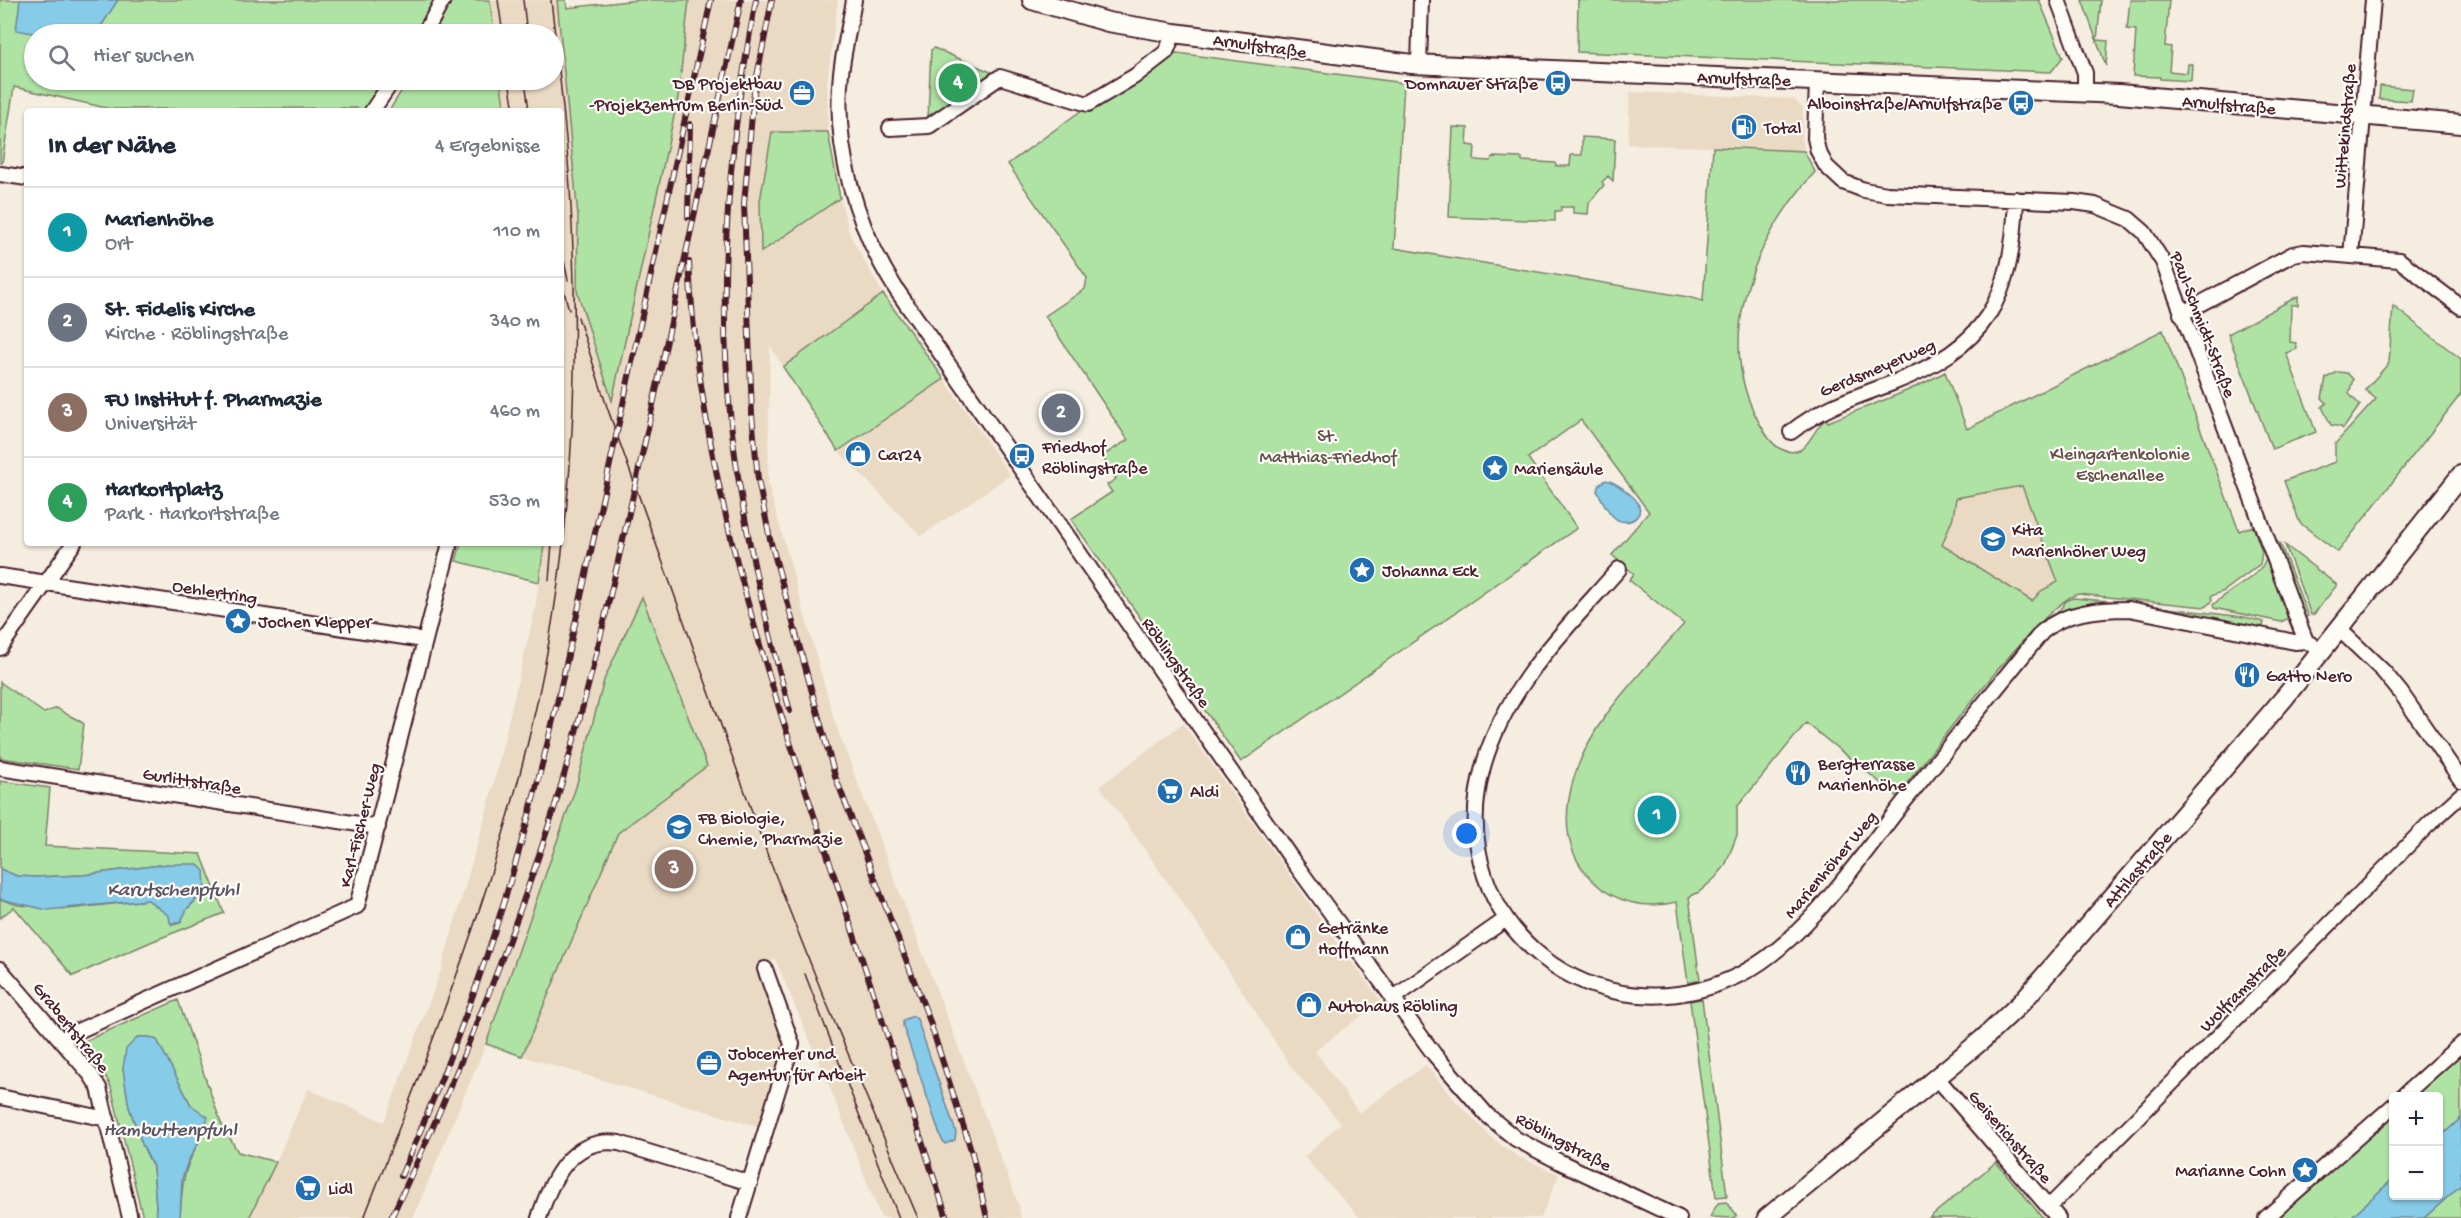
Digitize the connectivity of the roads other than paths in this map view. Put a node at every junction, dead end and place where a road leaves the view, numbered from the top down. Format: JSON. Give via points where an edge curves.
{"nodes":[{"id":1,"x":443,"y":0,"type":"edge"},
{"id":2,"x":854,"y":0,"type":"edge"},
{"id":3,"x":1032,"y":0,"type":"edge"},
{"id":4,"x":1421,"y":0,"type":"edge"},
{"id":5,"x":2058,"y":0,"type":"edge"},
{"id":6,"x":2373,"y":0,"type":"edge"},
{"id":7,"x":430,"y":24,"type":"edge"},
{"id":8,"x":1174,"y":33,"type":"junction"},
{"id":9,"x":1419,"y":64,"type":"junction"},
{"id":10,"x":1817,"y":81,"type":"junction"},
{"id":11,"x":386,"y":90,"type":"edge"},
{"id":12,"x":2085,"y":93,"type":"junction"},
{"id":13,"x":374,"y":108,"type":"edge"},
{"id":14,"x":2363,"y":116,"type":"junction"},
{"id":15,"x":2461,"y":124,"type":"edge"},
{"id":16,"x":890,"y":128,"type":"dead end"},
{"id":17,"x":0,"y":174,"type":"edge"},
{"id":18,"x":24,"y":178,"type":"edge"},
{"id":19,"x":2016,"y":199,"type":"junction"},
{"id":20,"x":2351,"y":256,"type":"junction"},
{"id":21,"x":2461,"y":306,"type":"edge"},
{"id":22,"x":2181,"y":314,"type":"junction"},
{"id":23,"x":1791,"y":432,"type":"dead end"},
{"id":24,"x":2461,"y":475,"type":"edge"},
{"id":25,"x":72,"y":546,"type":"edge"},
{"id":26,"x":449,"y":546,"type":"edge"},
{"id":27,"x":1619,"y":569,"type":"dead end"},
{"id":28,"x":0,"y":576,"type":"edge"},
{"id":29,"x":46,"y":584,"type":"junction"},
{"id":30,"x":2339,"y":629,"type":"junction"},
{"id":31,"x":424,"y":640,"type":"junction"},
{"id":32,"x":2313,"y":646,"type":"junction"},
{"id":33,"x":0,"y":648,"type":"edge"},
{"id":34,"x":0,"y":768,"type":"edge"},
{"id":35,"x":2461,"y":780,"type":"edge"},
{"id":36,"x":2461,"y":795,"type":"edge"},
{"id":37,"x":378,"y":827,"type":"junction"},
{"id":38,"x":1506,"y":919,"type":"junction"},
{"id":39,"x":0,"y":969,"type":"edge"},
{"id":40,"x":765,"y":969,"type":"dead end"},
{"id":41,"x":1392,"y":999,"type":"junction"},
{"id":42,"x":62,"y":1041,"type":"junction"},
{"id":43,"x":2461,"y":1044,"type":"edge"},
{"id":44,"x":1937,"y":1078,"type":"junction"},
{"id":45,"x":2407,"y":1092,"type":"edge"},
{"id":46,"x":0,"y":1097,"type":"edge"},
{"id":47,"x":2389,"y":1109,"type":"edge"},
{"id":48,"x":107,"y":1119,"type":"junction"},
{"id":49,"x":750,"y":1183,"type":"junction"},
{"id":50,"x":2054,"y":1213,"type":"edge"},
{"id":51,"x":130,"y":1218,"type":"edge"},
{"id":52,"x":539,"y":1218,"type":"edge"},
{"id":53,"x":739,"y":1218,"type":"edge"},
{"id":54,"x":1678,"y":1218,"type":"edge"},
{"id":55,"x":1767,"y":1218,"type":"edge"},
{"id":56,"x":2266,"y":1218,"type":"edge"}],
"edges":[{"from":1,"to":7,"type":"street"},
{"from":2,"to":41,"type":"street","name":"Röblingstraße","via":[[841,74],[842,129],[852,190],[871,247],[1065,533]]},
{"from":3,"to":8,"type":"main road","name":"Arnulfstraße","via":[[1108,22]]},
{"from":4,"to":9,"type":"street"},
{"from":5,"to":12,"type":"street","via":[[2085,73]]},
{"from":6,"to":14,"type":"street","name":"Wittekindstraße"},
{"from":8,"to":9,"type":"main road","name":"Arnulfstraße"},
{"from":8,"to":16,"type":"street","via":[[1166,52],[1088,104],[1000,77],[930,126]]},
{"from":9,"to":10,"type":"main road","name":"Arnulfstraße"},
{"from":10,"to":12,"type":"main road","name":"Arnulfstraße"},
{"from":10,"to":19,"type":"street","name":"Paul-Schmidt-Straße","via":[[1818,151],[1826,166],[1843,182],[1887,194]]},
{"from":11,"to":13,"type":"street"},
{"from":12,"to":14,"type":"main road","name":"Arnulfstraße"},
{"from":14,"to":15,"type":"main road","name":"Arnulfstraße"},
{"from":14,"to":20,"type":"street","name":"Wittekindstraße"},
{"from":17,"to":18,"type":"street"},
{"from":19,"to":22,"type":"street","name":"Paul-Schmidt-Straße","via":[[2082,202],[2129,219],[2155,247]]},
{"from":19,"to":23,"type":"street","name":"Gerdsmeyerweg","via":[[2012,251],[2004,280],[1991,312],[1972,338],[1935,364],[1823,410]]},
{"from":20,"to":21,"type":"street","via":[[2405,262]]},
{"from":20,"to":22,"type":"street","via":[[2293,254]]},
{"from":22,"to":32,"type":"street","name":"Paul-Schmidt-Straße"},
{"from":24,"to":30,"type":"main road","name":"Attilastraße"},
{"from":25,"to":29,"type":"street"},
{"from":26,"to":31,"type":"street","name":"Karl-Fischer-Weg"},
{"from":27,"to":38,"type":"street","name":"Marienhöher Weg","via":[[1521,683],[1488,749],[1478,790],[1476,834],[1485,877]]},
{"from":28,"to":29,"type":"street","name":"Oehlertring"},
{"from":29,"to":31,"type":"street","name":"Oehlertring"},
{"from":29,"to":33,"type":"street"},
{"from":30,"to":32,"type":"main road","name":"Attilastraße"},
{"from":30,"to":35,"type":"street","via":[[2383,671]]},
{"from":31,"to":37,"type":"street","name":"Karl-Fischer-Weg"},
{"from":32,"to":38,"type":"street","name":"Marienhöher Weg","via":[[2129,609],[2054,621],[1806,923],[1774,953],[1725,981],[1696,991],[1635,996],[1575,979],[1534,952]]},
{"from":32,"to":44,"type":"main road","name":"Attilastraße","via":[[2233,758],[2022,1002]]},
{"from":34,"to":37,"type":"street","name":"Gurlittstraße"},
{"from":36,"to":50,"type":"street","name":"Wolframstraße"},
{"from":37,"to":42,"type":"street","name":"Karl-Fischer-Weg","via":[[359,901],[352,910]]},
{"from":38,"to":41,"type":"street"},
{"from":39,"to":42,"type":"street","name":"Grabertstraße"},
{"from":40,"to":49,"type":"street","via":[[792,1044]]},
{"from":41,"to":54,"type":"street","name":"Röblingstraße","via":[[1434,1054],[1503,1129],[1540,1152]]},
{"from":42,"to":48,"type":"street","name":"Grabertstraße","via":[[99,1088]]},
{"from":43,"to":45,"type":"street"},
{"from":44,"to":50,"type":"street","name":"Geiserichstraße"},
{"from":44,"to":55,"type":"main road","name":"Attilastraße"},
{"from":46,"to":48,"type":"street"},
{"from":47,"to":56,"type":"street"},
{"from":48,"to":51,"type":"street","name":"Grabertstraße"},
{"from":49,"to":52,"type":"street","via":[[619,1143],[604,1142],[579,1149],[567,1161]]},
{"from":49,"to":53,"type":"street"}]}
